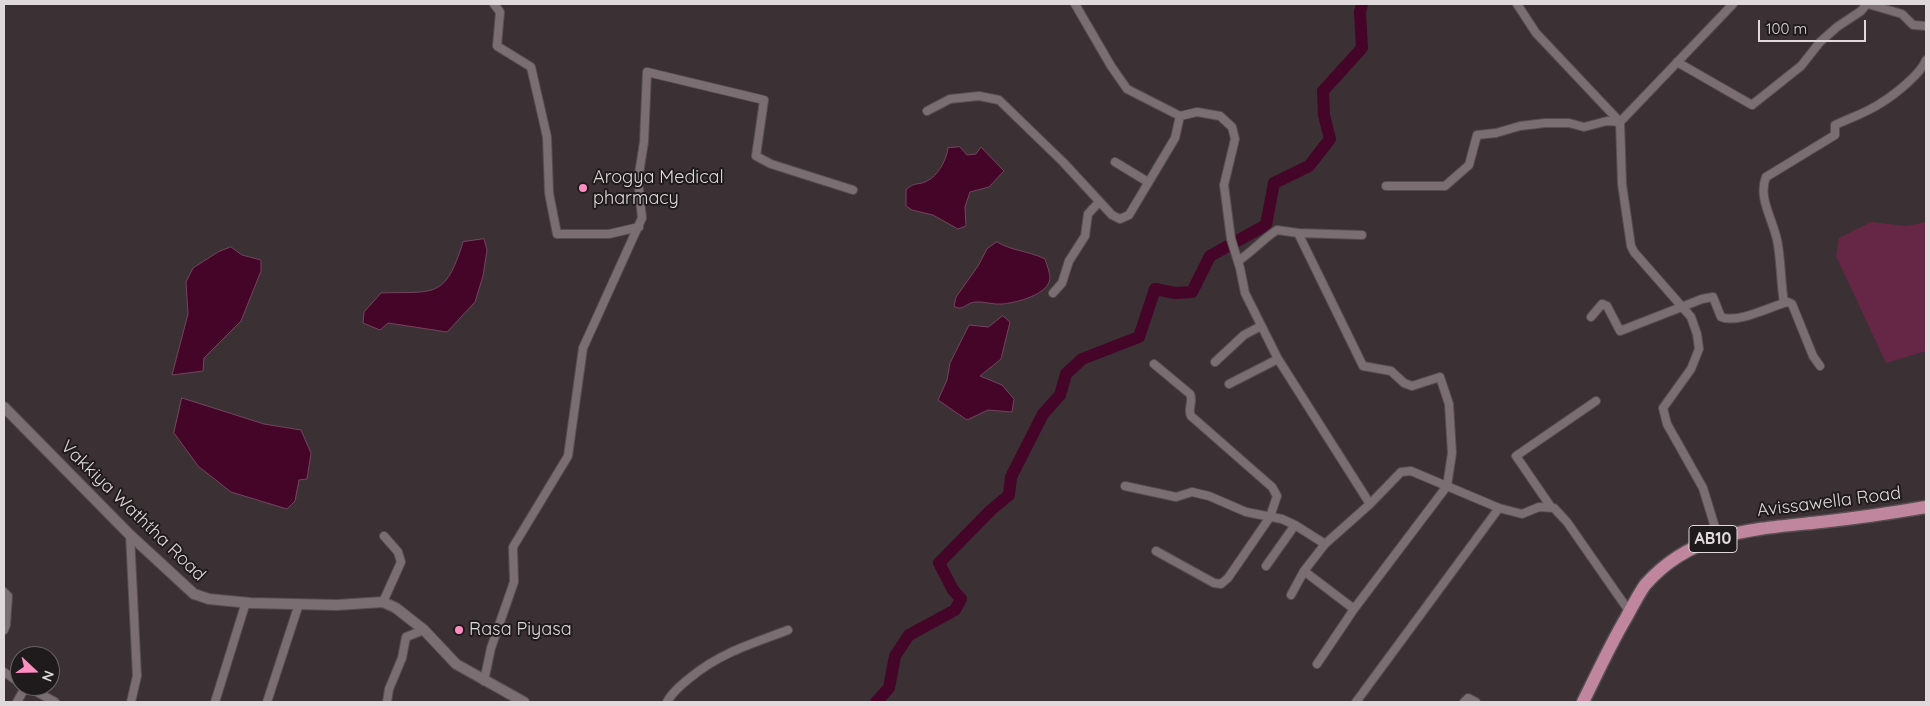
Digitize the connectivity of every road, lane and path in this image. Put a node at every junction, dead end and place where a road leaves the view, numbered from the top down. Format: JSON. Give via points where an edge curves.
{"nodes":[{"id":1,"x":494,"y":4,"type":"edge"},
{"id":2,"x":1075,"y":4,"type":"edge"},
{"id":3,"x":1517,"y":4,"type":"edge"},
{"id":4,"x":1733,"y":4,"type":"edge"},
{"id":5,"x":1868,"y":4,"type":"edge"},
{"id":6,"x":1926,"y":26,"type":"edge"},
{"id":7,"x":1926,"y":60,"type":"edge"},
{"id":8,"x":1677,"y":62,"type":"junction"},
{"id":9,"x":927,"y":111,"type":"dead end"},
{"id":10,"x":1180,"y":116,"type":"junction"},
{"id":11,"x":1620,"y":122,"type":"junction"},
{"id":12,"x":1115,"y":162,"type":"dead end"},
{"id":13,"x":1148,"y":182,"type":"junction"},
{"id":14,"x":1386,"y":186,"type":"dead end"},
{"id":15,"x":853,"y":190,"type":"dead end"},
{"id":16,"x":1099,"y":202,"type":"junction"},
{"id":17,"x":639,"y":227,"type":"junction"},
{"id":18,"x":1298,"y":233,"type":"junction"},
{"id":19,"x":1362,"y":234,"type":"dead end"},
{"id":20,"x":1238,"y":261,"type":"junction"},
{"id":21,"x":1053,"y":293,"type":"dead end"},
{"id":22,"x":1784,"y":303,"type":"junction"},
{"id":23,"x":1682,"y":307,"type":"junction"},
{"id":24,"x":1591,"y":317,"type":"dead end"},
{"id":25,"x":1262,"y":326,"type":"junction"},
{"id":26,"x":1278,"y":359,"type":"junction"},
{"id":27,"x":1215,"y":362,"type":"dead end"},
{"id":28,"x":1154,"y":364,"type":"dead end"},
{"id":29,"x":1820,"y":366,"type":"dead end"},
{"id":30,"x":1229,"y":384,"type":"dead end"},
{"id":31,"x":1596,"y":401,"type":"dead end"},
{"id":32,"x":4,"y":408,"type":"edge"},
{"id":33,"x":1125,"y":486,"type":"dead end"},
{"id":34,"x":1447,"y":486,"type":"junction"},
{"id":35,"x":1370,"y":504,"type":"junction"},
{"id":36,"x":1926,"y":507,"type":"edge"},
{"id":37,"x":1499,"y":508,"type":"junction"},
{"id":38,"x":1551,"y":508,"type":"junction"},
{"id":39,"x":1270,"y":517,"type":"junction"},
{"id":40,"x":1295,"y":525,"type":"junction"},
{"id":41,"x":130,"y":535,"type":"junction"},
{"id":42,"x":384,"y":536,"type":"dead end"},
{"id":43,"x":1718,"y":537,"type":"junction"},
{"id":44,"x":1325,"y":544,"type":"junction"},
{"id":45,"x":1156,"y":551,"type":"dead end"},
{"id":46,"x":1266,"y":566,"type":"dead end"},
{"id":47,"x":1304,"y":571,"type":"junction"},
{"id":48,"x":4,"y":592,"type":"edge"},
{"id":49,"x":1291,"y":595,"type":"dead end"},
{"id":50,"x":246,"y":602,"type":"junction"},
{"id":51,"x":383,"y":602,"type":"junction"},
{"id":52,"x":299,"y":604,"type":"junction"},
{"id":53,"x":1354,"y":609,"type":"junction"},
{"id":54,"x":1630,"y":611,"type":"junction"},
{"id":55,"x":4,"y":630,"type":"edge"},
{"id":56,"x":424,"y":630,"type":"junction"},
{"id":57,"x":788,"y":630,"type":"dead end"},
{"id":58,"x":1317,"y":664,"type":"dead end"},
{"id":59,"x":484,"y":681,"type":"junction"},
{"id":60,"x":131,"y":702,"type":"edge"},
{"id":61,"x":215,"y":702,"type":"edge"},
{"id":62,"x":267,"y":702,"type":"edge"},
{"id":63,"x":387,"y":702,"type":"edge"},
{"id":64,"x":524,"y":702,"type":"edge"},
{"id":65,"x":667,"y":702,"type":"edge"},
{"id":66,"x":1356,"y":702,"type":"edge"},
{"id":67,"x":1464,"y":702,"type":"edge"},
{"id":68,"x":1476,"y":702,"type":"edge"},
{"id":69,"x":1583,"y":702,"type":"edge"}],
"edges":[{"from":1,"to":17,"type":"street","via":[[500,12],[497,46],[531,67],[547,137],[549,193],[557,234],[608,234]]},
{"from":2,"to":10,"type":"street","via":[[1127,89]]},
{"from":3,"to":11,"type":"street","via":[[1536,33]]},
{"from":4,"to":8,"type":"street"},
{"from":5,"to":6,"type":"street","via":[[1902,14],[1913,25]]},
{"from":5,"to":8,"type":"street","via":[[1836,27],[1801,66],[1752,105]]},
{"from":7,"to":22,"type":"street","via":[[1914,76],[1881,104],[1835,125],[1835,135],[1766,177],[1763,195],[1778,242]]},
{"from":8,"to":11,"type":"street"},
{"from":9,"to":16,"type":"street","via":[[950,99],[979,96],[999,100]]},
{"from":10,"to":13,"type":"street","via":[[1176,138]]},
{"from":10,"to":20,"type":"street","via":[[1197,112],[1220,116],[1232,127],[1235,139],[1224,185],[1231,239]]},
{"from":11,"to":14,"type":"street","via":[[1607,121],[1584,127],[1544,123],[1477,135],[1469,165],[1445,186]]},
{"from":11,"to":23,"type":"street","via":[[1622,184],[1631,246]]},
{"from":12,"to":13,"type":"street"},
{"from":13,"to":16,"type":"street","via":[[1129,215],[1120,219]]},
{"from":15,"to":17,"type":"street","via":[[771,164],[756,156],[764,100],[647,72],[644,142],[638,180],[642,218]]},
{"from":16,"to":21,"type":"street","via":[[1088,214],[1085,236],[1069,261],[1062,283]]},
{"from":17,"to":59,"type":"street","via":[[583,348],[568,456],[513,547],[514,582],[491,648]]},
{"from":18,"to":19,"type":"street"},
{"from":18,"to":20,"type":"street","via":[[1277,230]]},
{"from":18,"to":34,"type":"street","via":[[1363,366],[1391,371],[1412,386],[1440,377],[1449,404],[1452,453]]},
{"from":20,"to":25,"type":"street","via":[[1245,293]]},
{"from":22,"to":23,"type":"street","via":[[1726,320],[1721,317],[1712,297]]},
{"from":22,"to":29,"type":"street","via":[[1792,304]]},
{"from":23,"to":24,"type":"street","via":[[1620,331],[1607,306],[1602,304]]},
{"from":23,"to":43,"type":"street","via":[[1691,317],[1699,349],[1691,369],[1663,408],[1667,424],[1703,488]]},
{"from":25,"to":26,"type":"street"},
{"from":25,"to":27,"type":"street","via":[[1244,335]]},
{"from":26,"to":30,"type":"street"},
{"from":26,"to":35,"type":"street"},
{"from":28,"to":39,"type":"street","via":[[1190,394],[1191,416],[1275,491],[1277,496]]},
{"from":31,"to":38,"type":"street","via":[[1516,456]]},
{"from":32,"to":41,"type":"street","name":"Vakkiya Waththa Road"},
{"from":33,"to":39,"type":"street","via":[[1176,497],[1192,492],[1246,512]]},
{"from":34,"to":35,"type":"street","via":[[1411,471],[1401,472]]},
{"from":34,"to":37,"type":"street"},
{"from":34,"to":53,"type":"street"},
{"from":35,"to":44,"type":"street"},
{"from":36,"to":43,"type":"main road","name":"Avissawella Road","number":"AB10"},
{"from":37,"to":38,"type":"street","via":[[1522,514],[1540,507]]},
{"from":37,"to":66,"type":"street"},
{"from":38,"to":54,"type":"street","via":[[1566,522]]},
{"from":39,"to":40,"type":"street"},
{"from":39,"to":45,"type":"street","via":[[1221,584]]},
{"from":40,"to":44,"type":"street"},
{"from":40,"to":46,"type":"street"},
{"from":41,"to":50,"type":"street","name":"Vakkiya Waththa Road","via":[[194,594],[209,599]]},
{"from":41,"to":60,"type":"street","via":[[137,676]]},
{"from":42,"to":51,"type":"street","via":[[398,552],[401,562]]},
{"from":43,"to":54,"type":"main road","name":"Avissawella Road","number":"AB10","via":[[1688,550],[1665,565],[1644,587]]},
{"from":44,"to":47,"type":"street"},
{"from":47,"to":49,"type":"street"},
{"from":47,"to":53,"type":"street"},
{"from":48,"to":55,"type":"street","via":[[8,596]]},
{"from":50,"to":52,"type":"street","name":"Vakkiya Waththa Road"},
{"from":50,"to":61,"type":"street"},
{"from":51,"to":52,"type":"street","name":"Vakkiya Waththa Road"},
{"from":51,"to":56,"type":"street"},
{"from":52,"to":62,"type":"street"},
{"from":53,"to":58,"type":"street"},
{"from":54,"to":69,"type":"main road","name":"Avissawella Road","number":"AB10"},
{"from":56,"to":59,"type":"street","via":[[456,664]]},
{"from":56,"to":63,"type":"street","via":[[406,637]]},
{"from":57,"to":65,"type":"street","via":[[708,663],[681,685]]},
{"from":59,"to":64,"type":"street"},
{"from":67,"to":68,"type":"street","via":[[1468,698]]}]}
